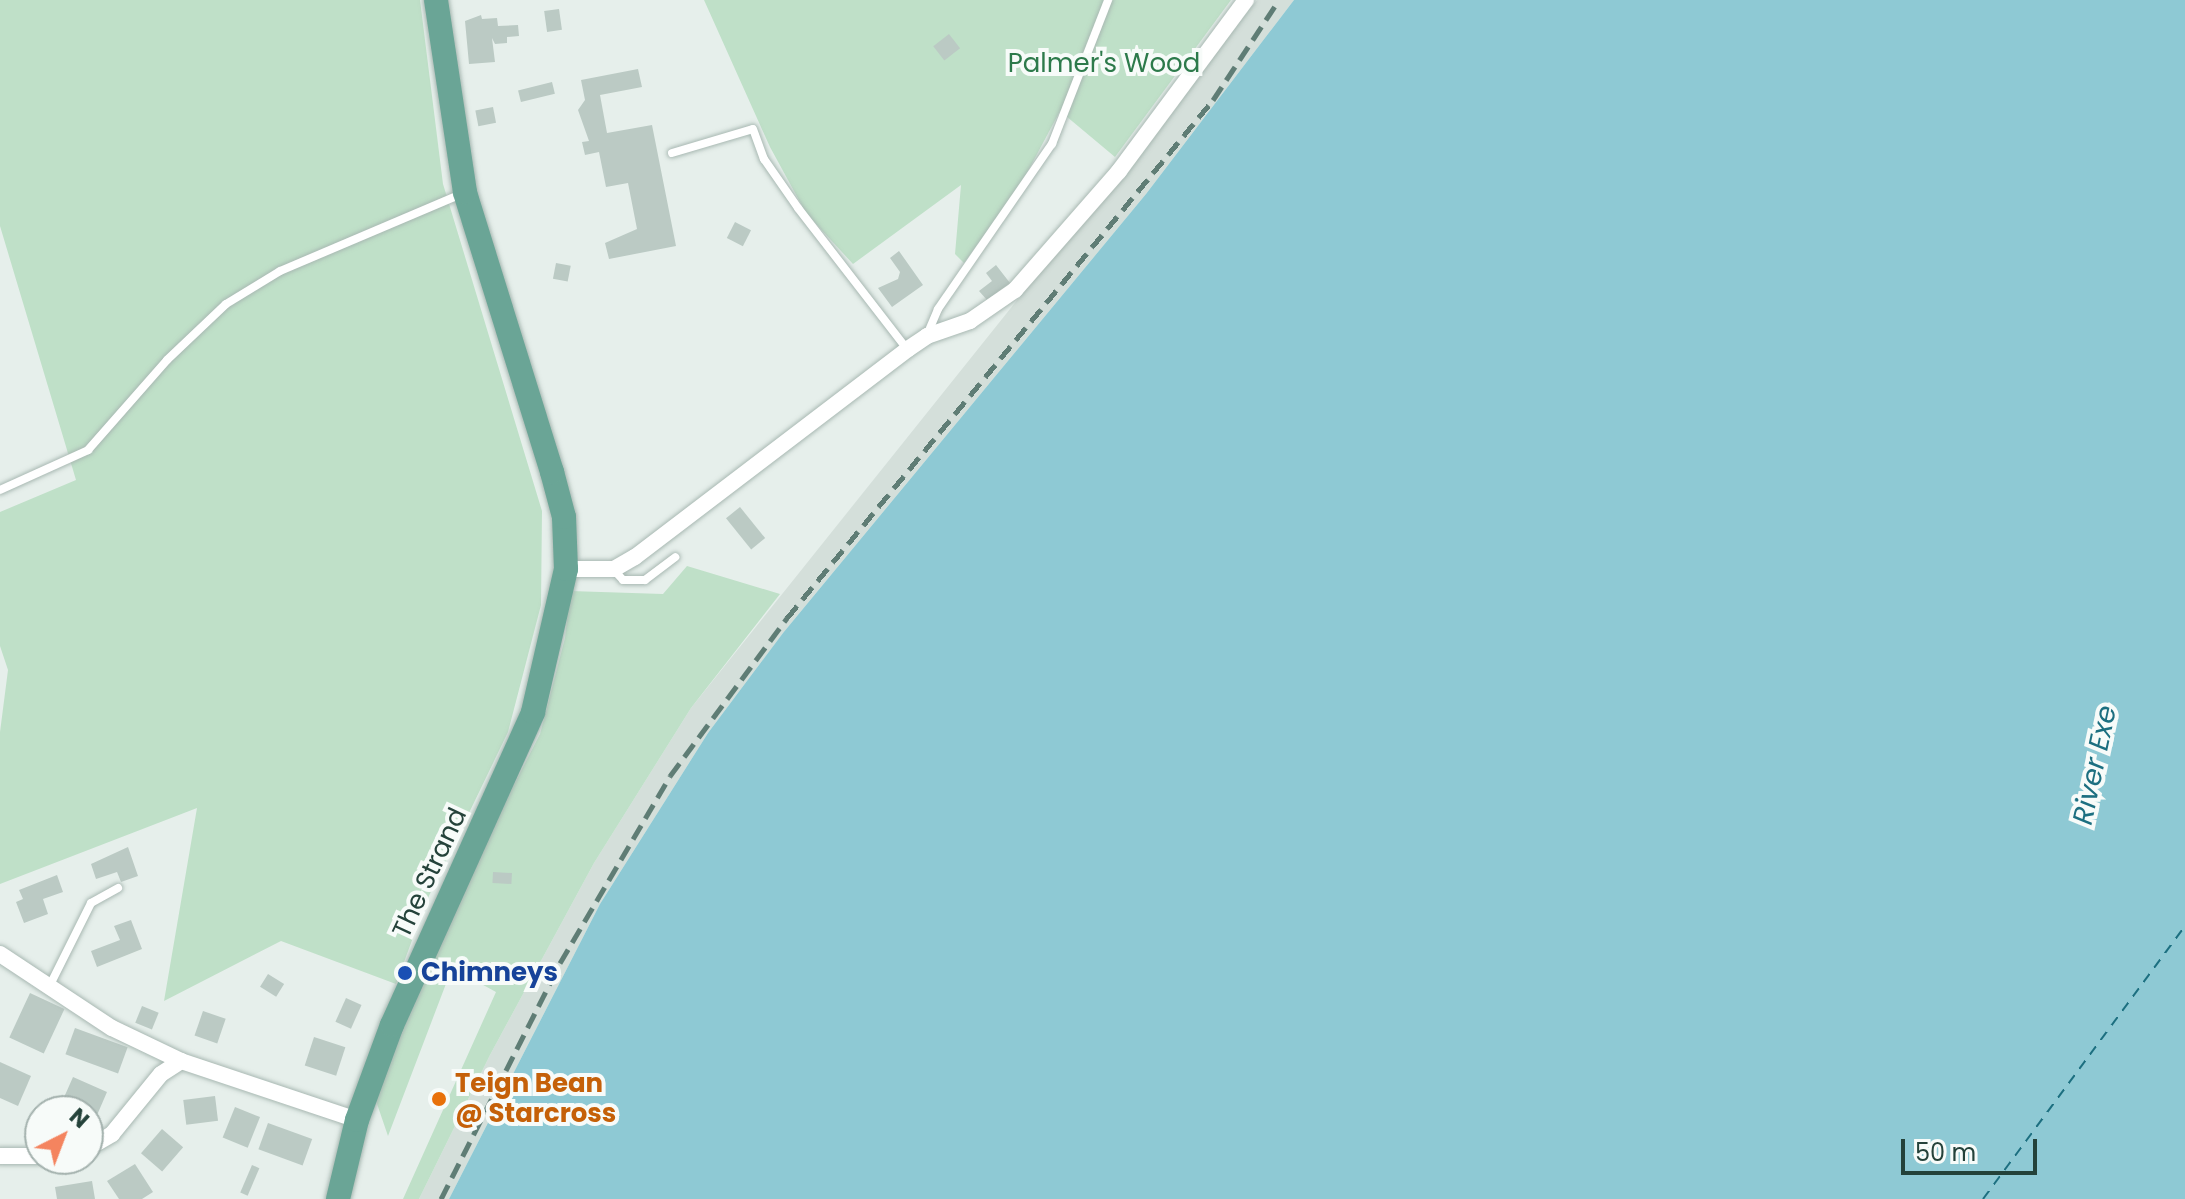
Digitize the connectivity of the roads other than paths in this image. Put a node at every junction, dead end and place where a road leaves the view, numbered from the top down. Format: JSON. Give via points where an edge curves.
{"nodes":[{"id":1,"x":436,"y":0,"type":"edge"},
{"id":2,"x":1108,"y":0,"type":"edge"},
{"id":3,"x":1246,"y":0,"type":"edge"},
{"id":4,"x":672,"y":153,"type":"dead end"},
{"id":5,"x":465,"y":192,"type":"junction"},
{"id":6,"x":927,"y":336,"type":"junction"},
{"id":7,"x":908,"y":349,"type":"junction"},
{"id":8,"x":0,"y":490,"type":"edge"},
{"id":9,"x":675,"y":557,"type":"dead end"},
{"id":10,"x":566,"y":569,"type":"junction"},
{"id":11,"x":614,"y":569,"type":"junction"},
{"id":12,"x":118,"y":888,"type":"dead end"},
{"id":13,"x":0,"y":954,"type":"edge"},
{"id":14,"x":48,"y":989,"type":"junction"},
{"id":15,"x":181,"y":1061,"type":"junction"},
{"id":16,"x":357,"y":1120,"type":"junction"},
{"id":17,"x":104,"y":1139,"type":"edge"},
{"id":18,"x":0,"y":1156,"type":"edge"},
{"id":19,"x":24,"y":1156,"type":"edge"},
{"id":20,"x":338,"y":1199,"type":"edge"}],
"edges":[{"from":1,"to":5,"type":"main road","name":"The Strand"},
{"from":2,"to":6,"type":"lane","via":[[1052,144],[938,309]]},
{"from":3,"to":6,"type":"street","via":[[1119,171],[1028,278],[970,321]]},
{"from":4,"to":7,"type":"lane","via":[[753,129],[764,159],[798,208]]},
{"from":5,"to":8,"type":"lane","via":[[280,271],[226,304],[167,360],[88,450]]},
{"from":5,"to":10,"type":"main road","name":"The Strand","via":[[556,487],[564,517]]},
{"from":6,"to":7,"type":"street"},
{"from":7,"to":11,"type":"street"},
{"from":9,"to":11,"type":"lane","via":[[645,580],[623,580]]},
{"from":10,"to":11,"type":"street"},
{"from":10,"to":16,"type":"main road","name":"The Strand","via":[[533,712],[437,919]]},
{"from":12,"to":14,"type":"lane","via":[[91,903]]},
{"from":13,"to":14,"type":"street"},
{"from":14,"to":15,"type":"street"},
{"from":15,"to":16,"type":"street"},
{"from":15,"to":17,"type":"street","via":[[161,1074]]},
{"from":16,"to":20,"type":"main road","name":"The Strand"},
{"from":18,"to":19,"type":"street"}]}
